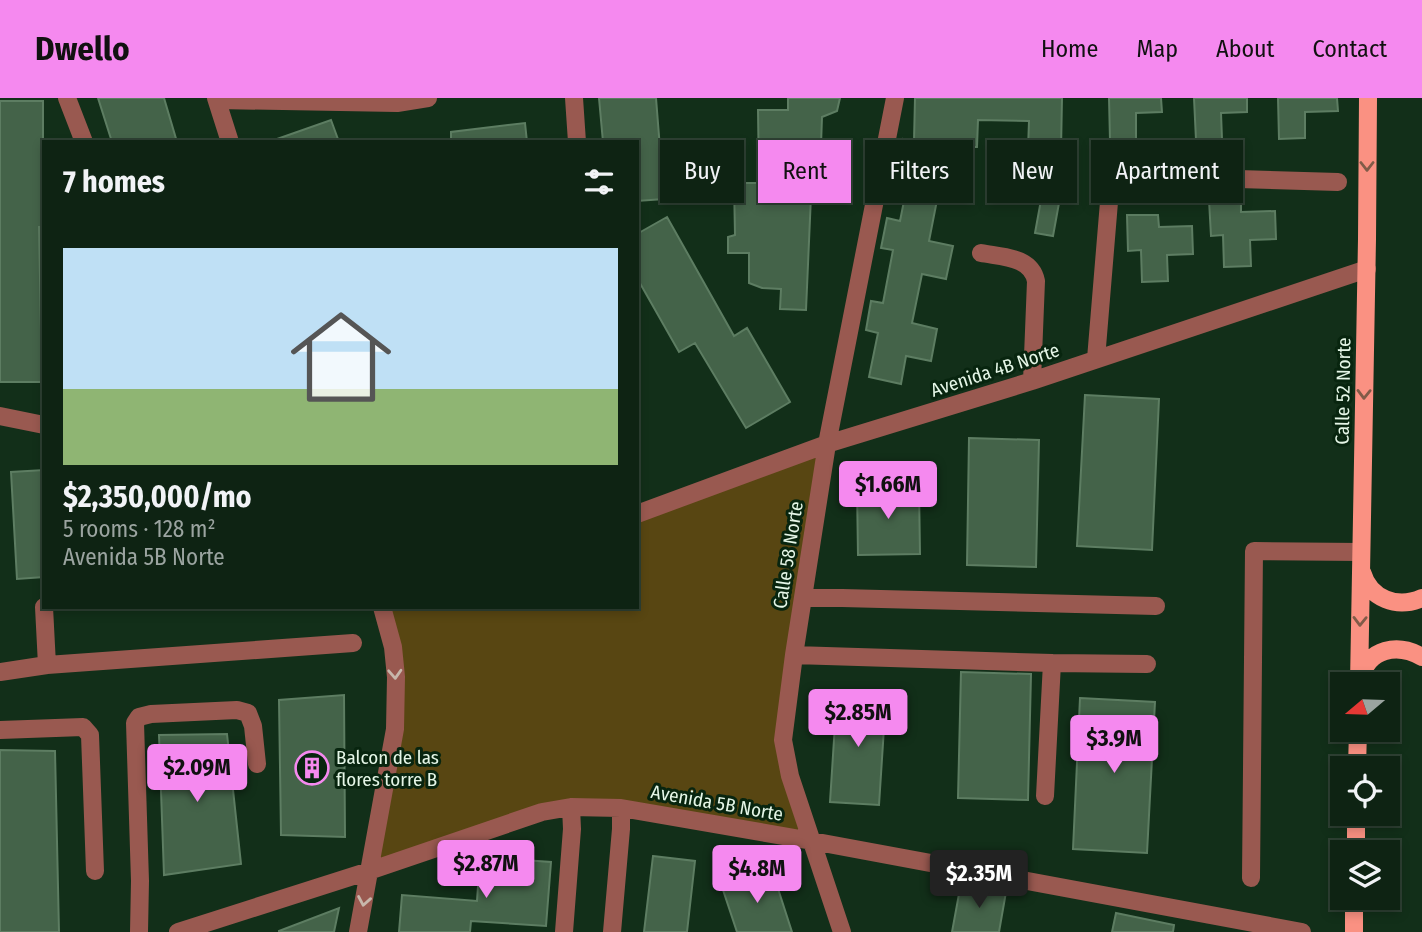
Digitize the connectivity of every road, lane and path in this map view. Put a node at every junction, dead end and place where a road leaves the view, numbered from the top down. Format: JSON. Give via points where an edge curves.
{"nodes":[{"id":1,"x":67,"y":98,"type":"edge"},
{"id":2,"x":428,"y":98,"type":"edge"},
{"id":3,"x":575,"y":98,"type":"edge"},
{"id":4,"x":895,"y":98,"type":"edge"},
{"id":5,"x":1368,"y":98,"type":"edge"},
{"id":6,"x":217,"y":99,"type":"edge"},
{"id":7,"x":83,"y":140,"type":"edge"},
{"id":8,"x":229,"y":140,"type":"edge"},
{"id":9,"x":577,"y":140,"type":"edge"},
{"id":10,"x":1338,"y":182,"type":"dead end"},
{"id":11,"x":981,"y":253,"type":"dead end"},
{"id":12,"x":1367,"y":269,"type":"junction"},
{"id":13,"x":1096,"y":359,"type":"junction"},
{"id":14,"x":1032,"y":381,"type":"junction"},
{"id":15,"x":0,"y":415,"type":"edge"},
{"id":16,"x":42,"y":425,"type":"edge"},
{"id":17,"x":827,"y":444,"type":"junction"},
{"id":18,"x":639,"y":513,"type":"edge"},
{"id":19,"x":1361,"y":560,"type":"junction"},
{"id":20,"x":803,"y":598,"type":"junction"},
{"id":21,"x":1422,"y":598,"type":"edge"},
{"id":22,"x":1156,"y":606,"type":"dead end"},
{"id":23,"x":44,"y":609,"type":"edge"},
{"id":24,"x":383,"y":609,"type":"edge"},
{"id":25,"x":353,"y":643,"type":"dead end"},
{"id":26,"x":794,"y":655,"type":"junction"},
{"id":27,"x":1422,"y":657,"type":"edge"},
{"id":28,"x":1052,"y":663,"type":"junction"},
{"id":29,"x":1147,"y":664,"type":"dead end"},
{"id":30,"x":47,"y":665,"type":"junction"},
{"id":31,"x":0,"y":671,"type":"edge"},
{"id":32,"x":1359,"y":672,"type":"edge"},
{"id":33,"x":1363,"y":672,"type":"edge"},
{"id":34,"x":0,"y":730,"type":"edge"},
{"id":35,"x":257,"y":764,"type":"dead end"},
{"id":36,"x":1045,"y":796,"type":"dead end"},
{"id":37,"x":571,"y":807,"type":"junction"},
{"id":38,"x":621,"y":808,"type":"junction"},
{"id":39,"x":813,"y":841,"type":"junction"},
{"id":40,"x":94,"y":871,"type":"dead end"},
{"id":41,"x":369,"y":871,"type":"junction"},
{"id":42,"x":1251,"y":878,"type":"dead end"},
{"id":43,"x":1354,"y":910,"type":"edge"},
{"id":44,"x":139,"y":932,"type":"edge"},
{"id":45,"x":178,"y":932,"type":"edge"},
{"id":46,"x":358,"y":932,"type":"edge"},
{"id":47,"x":564,"y":932,"type":"edge"},
{"id":48,"x":612,"y":932,"type":"edge"},
{"id":49,"x":842,"y":932,"type":"edge"},
{"id":50,"x":1302,"y":932,"type":"edge"},
{"id":51,"x":1354,"y":932,"type":"edge"}],
"edges":[{"from":1,"to":7,"type":"street"},
{"from":2,"to":6,"type":"street","via":[[397,103]]},
{"from":3,"to":9,"type":"street"},
{"from":4,"to":17,"type":"street","name":"Calle 58 Norte"},
{"from":5,"to":12,"type":"main road","name":"Calle 52 Norte","one_way":true},
{"from":6,"to":8,"type":"street"},
{"from":10,"to":13,"type":"street","via":[[1121,178],[1112,187],[1109,202]]},
{"from":11,"to":14,"type":"street","via":[[1016,260],[1034,271]]},
{"from":12,"to":13,"type":"street","name":"Avenida 4B Norte"},
{"from":12,"to":19,"type":"main road","name":"Calle 52 Norte","one_way":true},
{"from":13,"to":14,"type":"street","name":"Avenida 4B Norte"},
{"from":14,"to":17,"type":"street","name":"Avenida 4B Norte"},
{"from":15,"to":16,"type":"street"},
{"from":17,"to":18,"type":"street","name":"Avenida 4B Norte"},
{"from":17,"to":20,"type":"street","name":"Calle 58 Norte"},
{"from":19,"to":21,"type":"main road","via":[[1369,587],[1384,600],[1404,604]]},
{"from":19,"to":32,"type":"main road","name":"Calle 52 Norte","one_way":true},
{"from":19,"to":42,"type":"street","via":[[1254,551]]},
{"from":20,"to":22,"type":"street"},
{"from":20,"to":26,"type":"street","name":"Calle 58 Norte"},
{"from":23,"to":30,"type":"street"},
{"from":24,"to":41,"type":"street","one_way":true,"via":[[393,647],[395,729]]},
{"from":25,"to":30,"type":"street"},
{"from":26,"to":28,"type":"street"},
{"from":26,"to":39,"type":"street","name":"Calle 58 Norte","via":[[783,740],[790,776]]},
{"from":27,"to":33,"type":"main road","via":[[1401,648],[1389,649],[1368,662]]},
{"from":28,"to":29,"type":"street"},
{"from":28,"to":36,"type":"street"},
{"from":30,"to":31,"type":"street"},
{"from":34,"to":40,"type":"street","via":[[83,727],[90,735]]},
{"from":35,"to":44,"type":"street","via":[[248,713],[139,717],[135,723]]},
{"from":37,"to":38,"type":"street","name":"Avenida 5B Norte"},
{"from":37,"to":41,"type":"street","name":"Avenida 5B Norte","via":[[542,812]]},
{"from":37,"to":47,"type":"street"},
{"from":38,"to":39,"type":"street","name":"Avenida 5B Norte"},
{"from":38,"to":48,"type":"street"},
{"from":39,"to":49,"type":"street","name":"Calle 58 Norte"},
{"from":39,"to":50,"type":"street","name":"Avenida 5B Norte"},
{"from":41,"to":45,"type":"street","name":"Avenida 5B Norte"},
{"from":41,"to":46,"type":"street","one_way":true},
{"from":43,"to":51,"type":"main road"}]}
